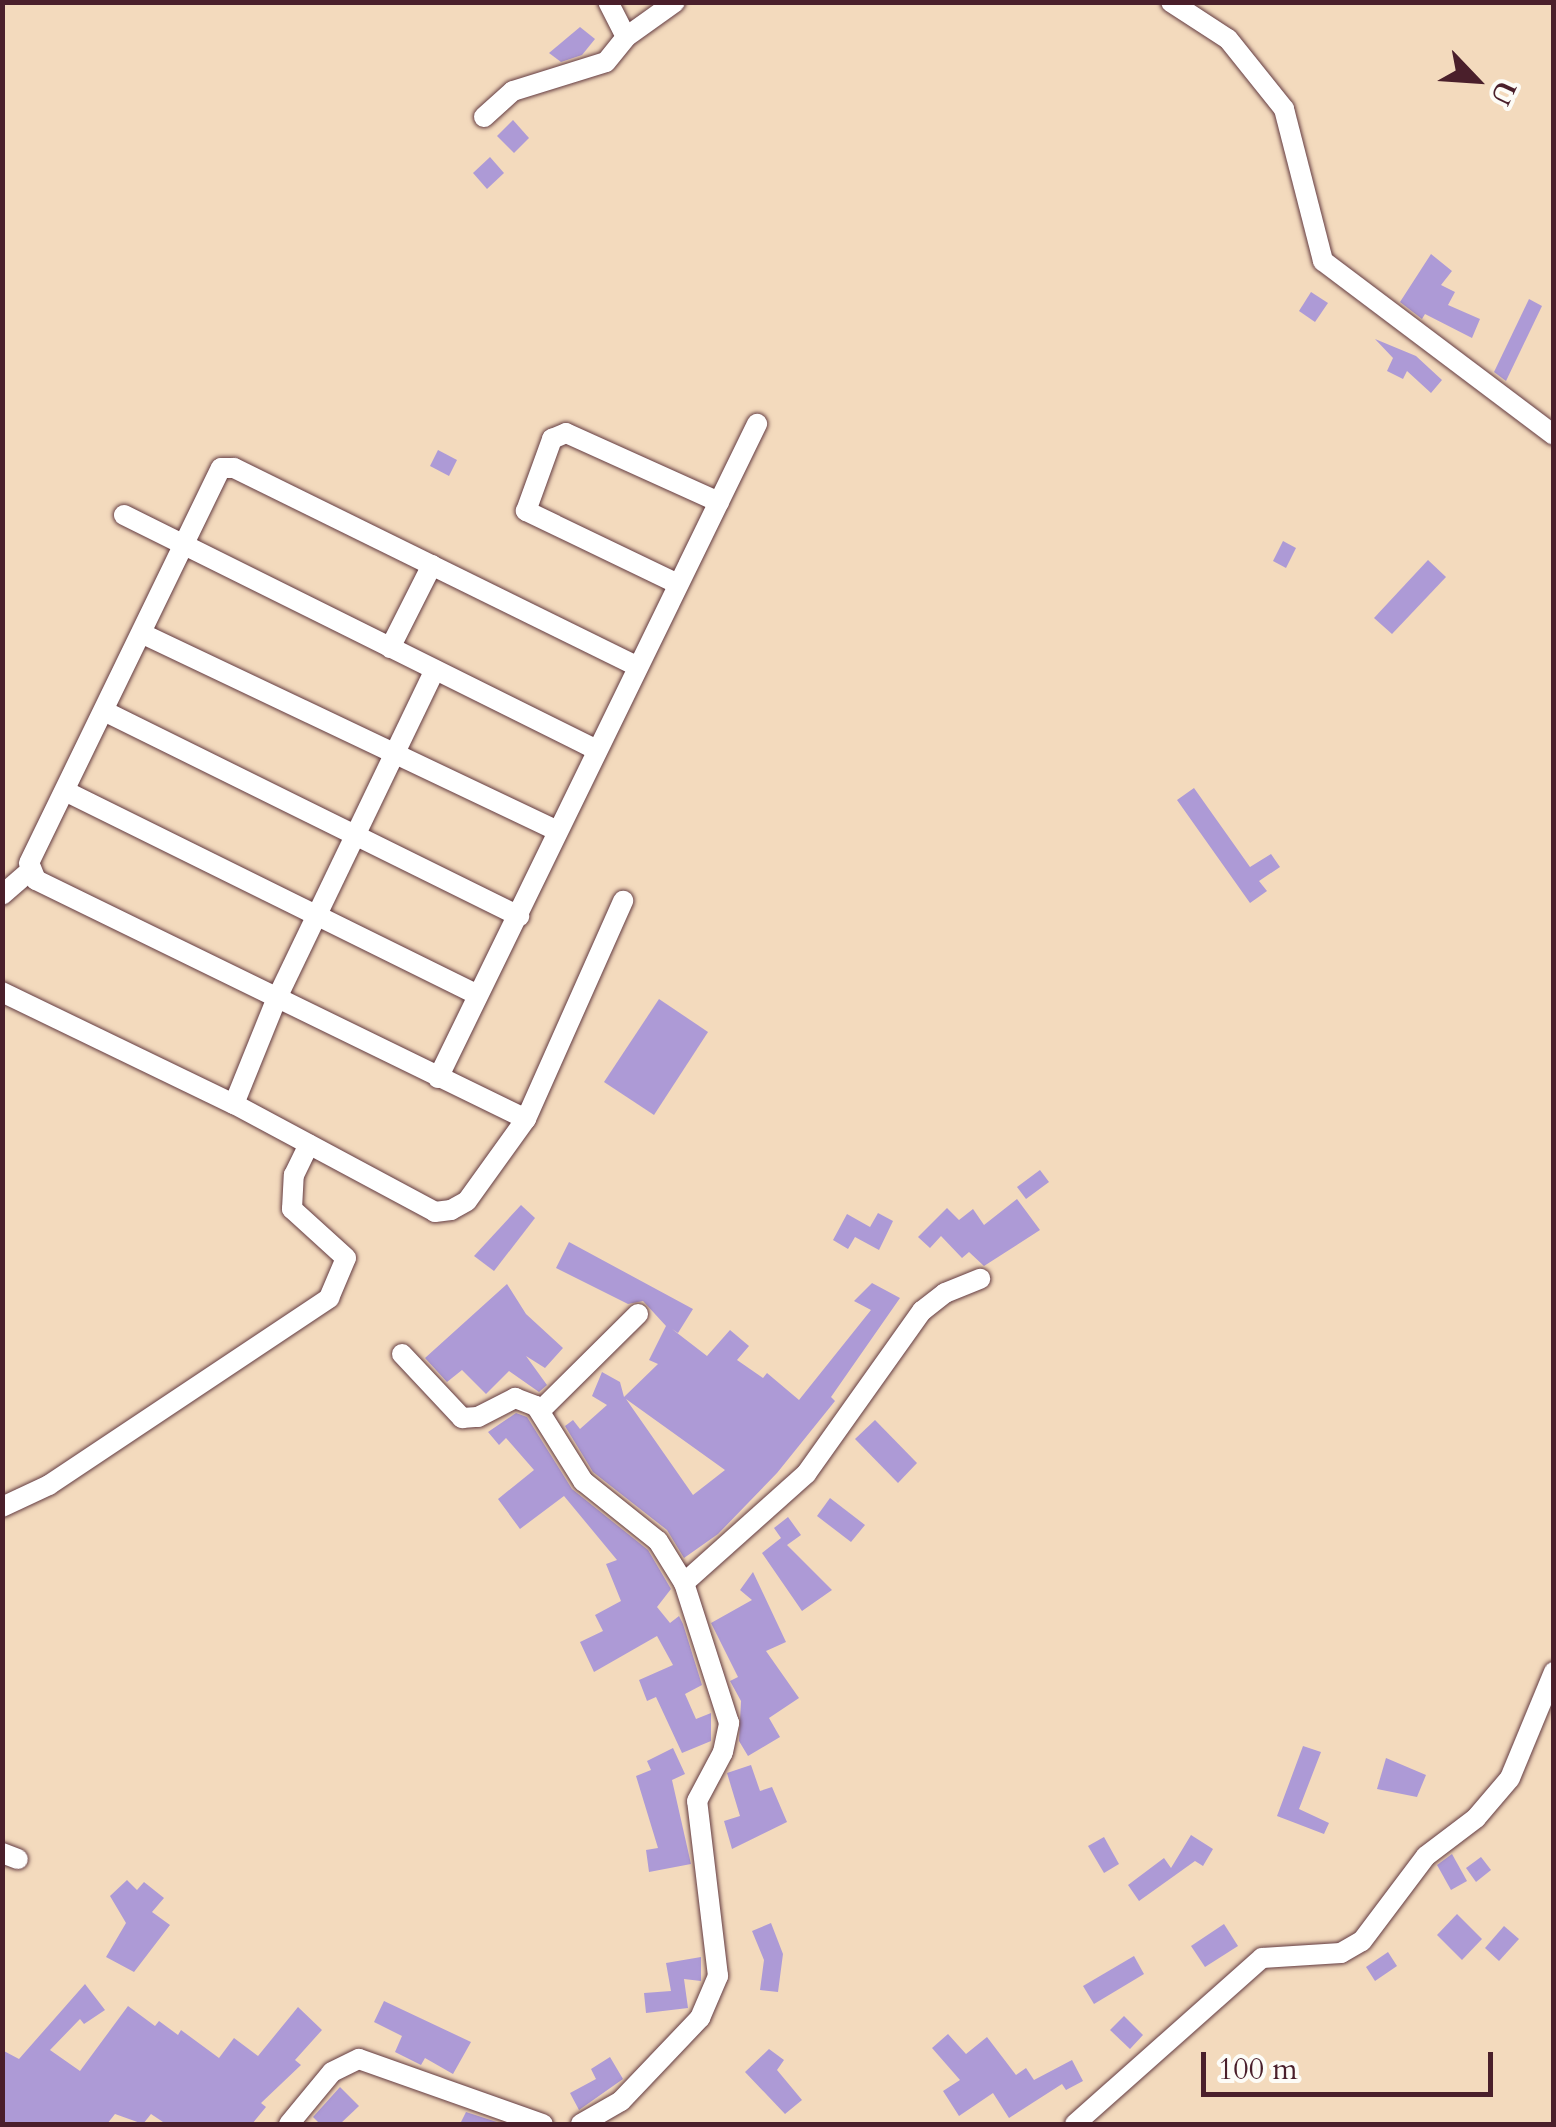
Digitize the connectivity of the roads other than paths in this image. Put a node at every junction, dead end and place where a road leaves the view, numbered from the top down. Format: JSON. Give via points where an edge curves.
{"nodes":[{"id":1,"x":608,"y":2,"type":"edge"},
{"id":2,"x":675,"y":2,"type":"edge"},
{"id":3,"x":1171,"y":2,"type":"edge"},
{"id":4,"x":626,"y":37,"type":"junction"},
{"id":5,"x":484,"y":117,"type":"dead end"},
{"id":6,"x":757,"y":424,"type":"dead end"},
{"id":7,"x":1554,"y":435,"type":"edge"},
{"id":8,"x":719,"y":502,"type":"junction"},
{"id":9,"x":124,"y":515,"type":"dead end"},
{"id":10,"x":184,"y":545,"type":"junction"},
{"id":11,"x":432,"y":565,"type":"junction"},
{"id":12,"x":678,"y":584,"type":"junction"},
{"id":13,"x":143,"y":634,"type":"junction"},
{"id":14,"x":390,"y":648,"type":"junction"},
{"id":15,"x":637,"y":666,"type":"junction"},
{"id":16,"x":435,"y":670,"type":"junction"},
{"id":17,"x":106,"y":712,"type":"junction"},
{"id":18,"x":597,"y":750,"type":"junction"},
{"id":19,"x":397,"y":754,"type":"junction"},
{"id":20,"x":64,"y":791,"type":"junction"},
{"id":21,"x":558,"y":831,"type":"junction"},
{"id":22,"x":355,"y":836,"type":"junction"},
{"id":23,"x":28,"y":872,"type":"junction"},
{"id":24,"x":2,"y":895,"type":"edge"},
{"id":25,"x":623,"y":901,"type":"dead end"},
{"id":26,"x":520,"y":916,"type":"junction"},
{"id":27,"x":317,"y":917,"type":"junction"},
{"id":28,"x":2,"y":992,"type":"edge"},
{"id":29,"x":477,"y":995,"type":"junction"},
{"id":30,"x":276,"y":1000,"type":"junction"},
{"id":31,"x":438,"y":1078,"type":"junction"},
{"id":32,"x":234,"y":1104,"type":"junction"},
{"id":33,"x":526,"y":1119,"type":"junction"},
{"id":34,"x":309,"y":1144,"type":"junction"},
{"id":35,"x":980,"y":1280,"type":"dead end"},
{"id":36,"x":638,"y":1314,"type":"dead end"},
{"id":37,"x":402,"y":1354,"type":"dead end"},
{"id":38,"x":540,"y":1410,"type":"junction"},
{"id":39,"x":2,"y":1508,"type":"edge"},
{"id":40,"x":684,"y":1583,"type":"junction"},
{"id":41,"x":1554,"y":1672,"type":"edge"},
{"id":42,"x":289,"y":2124,"type":"edge"},
{"id":43,"x":543,"y":2124,"type":"edge"},
{"id":44,"x":580,"y":2124,"type":"edge"},
{"id":45,"x":1074,"y":2124,"type":"edge"}],
"edges":[{"from":1,"to":4,"type":"street"},
{"from":2,"to":4,"type":"street"},
{"from":3,"to":7,"type":"street","via":[[1228,39],[1284,109],[1324,261]]},
{"from":4,"to":5,"type":"street","via":[[606,62],[514,91]]},
{"from":6,"to":8,"type":"street"},
{"from":8,"to":12,"type":"street"},
{"from":8,"to":12,"type":"street","via":[[566,434],[552,439],[526,511]]},
{"from":9,"to":10,"type":"street"},
{"from":10,"to":11,"type":"street","via":[[218,474],[228,467]]},
{"from":10,"to":13,"type":"street"},
{"from":10,"to":14,"type":"street"},
{"from":11,"to":14,"type":"street"},
{"from":11,"to":15,"type":"street"},
{"from":12,"to":15,"type":"street"},
{"from":13,"to":17,"type":"street"},
{"from":13,"to":19,"type":"street"},
{"from":14,"to":16,"type":"street"},
{"from":15,"to":18,"type":"street"},
{"from":16,"to":18,"type":"street"},
{"from":16,"to":19,"type":"street"},
{"from":17,"to":20,"type":"street"},
{"from":17,"to":22,"type":"street"},
{"from":18,"to":21,"type":"street"},
{"from":19,"to":21,"type":"street"},
{"from":19,"to":22,"type":"street"},
{"from":20,"to":23,"type":"street"},
{"from":20,"to":27,"type":"street"},
{"from":21,"to":26,"type":"street"},
{"from":22,"to":26,"type":"street"},
{"from":22,"to":27,"type":"street"},
{"from":23,"to":24,"type":"street"},
{"from":23,"to":30,"type":"street"},
{"from":25,"to":33,"type":"street"},
{"from":26,"to":29,"type":"street"},
{"from":27,"to":29,"type":"street"},
{"from":27,"to":30,"type":"street"},
{"from":28,"to":32,"type":"street"},
{"from":29,"to":31,"type":"street"},
{"from":30,"to":31,"type":"street"},
{"from":30,"to":32,"type":"street"},
{"from":31,"to":33,"type":"street"},
{"from":32,"to":34,"type":"street"},
{"from":33,"to":34,"type":"street","via":[[467,1201],[435,1212]]},
{"from":34,"to":39,"type":"street","via":[[294,1175],[292,1208],[346,1258],[329,1298],[49,1486]]},
{"from":35,"to":40,"type":"street","via":[[946,1292],[922,1311],[806,1474]]},
{"from":36,"to":38,"type":"street"},
{"from":37,"to":38,"type":"street","via":[[462,1418],[514,1398]]},
{"from":38,"to":40,"type":"street","via":[[584,1481],[658,1541]]},
{"from":40,"to":44,"type":"street","via":[[729,1722],[724,1752],[697,1802],[718,1976],[700,2018],[621,2101]]},
{"from":41,"to":45,"type":"street","via":[[1510,1778],[1476,1818],[1426,1856],[1362,1940],[1341,1953],[1262,1958]]},
{"from":42,"to":43,"type":"street","via":[[332,2072],[359,2058]]}]}
